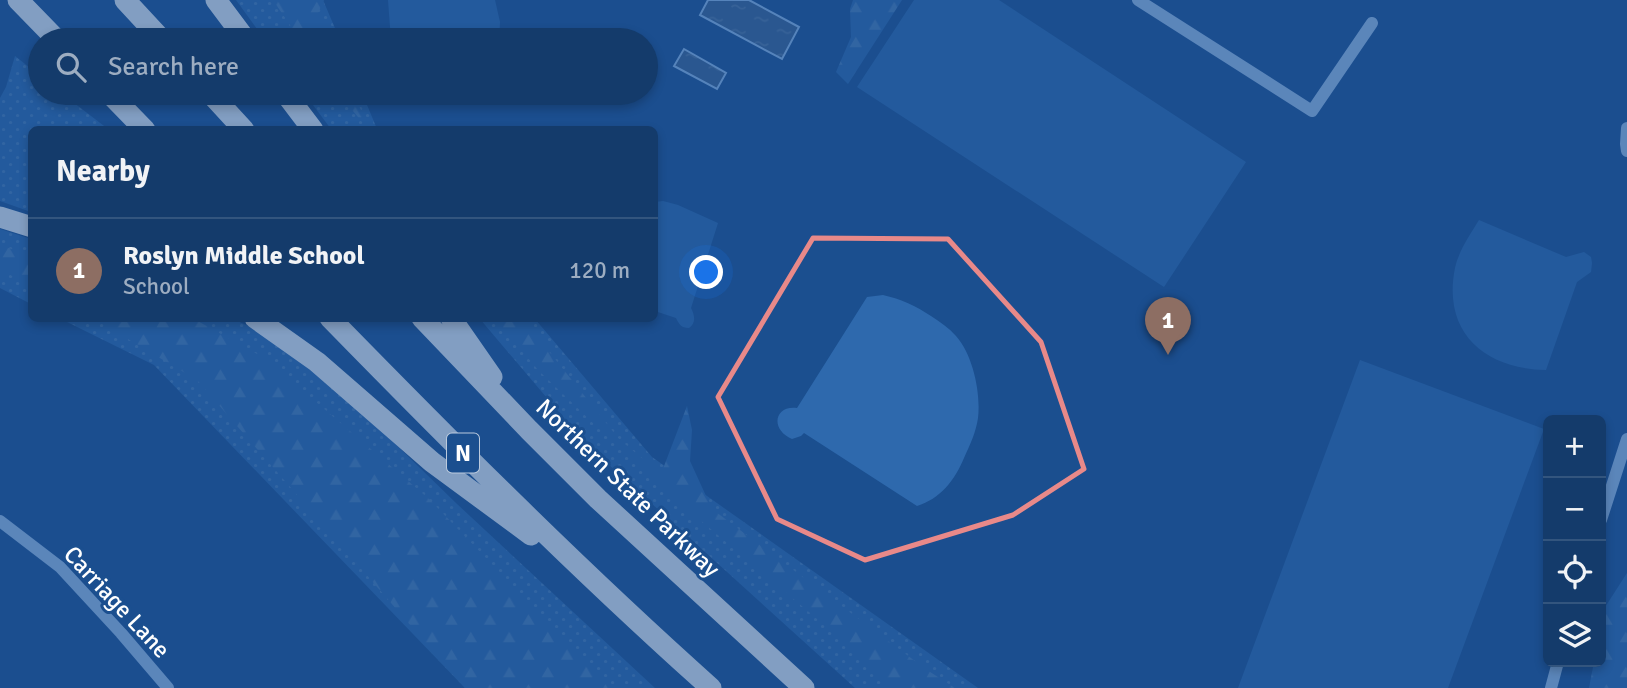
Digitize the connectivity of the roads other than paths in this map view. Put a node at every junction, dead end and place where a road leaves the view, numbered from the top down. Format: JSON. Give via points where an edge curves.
{"nodes":[{"id":1,"x":18,"y":0,"type":"edge"},
{"id":2,"x":125,"y":0,"type":"edge"},
{"id":3,"x":216,"y":0,"type":"edge"},
{"id":4,"x":1138,"y":0,"type":"edge"},
{"id":5,"x":1372,"y":23,"type":"dead end"},
{"id":6,"x":45,"y":28,"type":"edge"},
{"id":7,"x":151,"y":28,"type":"edge"},
{"id":8,"x":237,"y":28,"type":"edge"},
{"id":9,"x":121,"y":105,"type":"edge"},
{"id":10,"x":221,"y":105,"type":"edge"},
{"id":11,"x":294,"y":105,"type":"edge"},
{"id":12,"x":141,"y":126,"type":"edge"},
{"id":13,"x":240,"y":126,"type":"edge"},
{"id":14,"x":310,"y":126,"type":"edge"},
{"id":15,"x":1627,"y":128,"type":"edge"},
{"id":16,"x":1627,"y":151,"type":"edge"},
{"id":17,"x":0,"y":217,"type":"edge"},
{"id":18,"x":28,"y":226,"type":"edge"},
{"id":19,"x":261,"y":322,"type":"edge"},
{"id":20,"x":334,"y":322,"type":"edge"},
{"id":21,"x":426,"y":322,"type":"edge"},
{"id":22,"x":454,"y":322,"type":"edge"},
{"id":23,"x":529,"y":430,"type":"junction"},
{"id":24,"x":1627,"y":439,"type":"edge"},
{"id":25,"x":1621,"y":478,"type":"edge"},
{"id":26,"x":1606,"y":510,"type":"edge"},
{"id":27,"x":0,"y":521,"type":"edge"},
{"id":28,"x":599,"y":585,"type":"junction"},
{"id":29,"x":1557,"y":667,"type":"edge"},
{"id":30,"x":168,"y":688,"type":"edge"},
{"id":31,"x":711,"y":688,"type":"edge"},
{"id":32,"x":804,"y":688,"type":"edge"},
{"id":33,"x":1551,"y":688,"type":"edge"}],
"edges":[{"from":1,"to":6,"type":"highway"},
{"from":2,"to":7,"type":"highway"},
{"from":3,"to":8,"type":"highway"},
{"from":4,"to":5,"type":"street","via":[[1312,111]]},
{"from":9,"to":12,"type":"highway"},
{"from":10,"to":13,"type":"highway"},
{"from":11,"to":14,"type":"highway"},
{"from":15,"to":16,"type":"street"},
{"from":17,"to":18,"type":"highway"},
{"from":19,"to":28,"type":"highway","via":[[317,362],[432,462]]},
{"from":20,"to":28,"type":"highway","number":"N"},
{"from":21,"to":23,"type":"highway","name":"Northern State Parkway"},
{"from":22,"to":23,"type":"highway"},
{"from":23,"to":32,"type":"highway","name":"Northern State Parkway"},
{"from":24,"to":25,"type":"street"},
{"from":25,"to":26,"type":"street"},
{"from":27,"to":30,"type":"street","name":"Carriage Lane","via":[[60,567]]},
{"from":28,"to":31,"type":"highway","number":"N"},
{"from":29,"to":33,"type":"street"}]}
